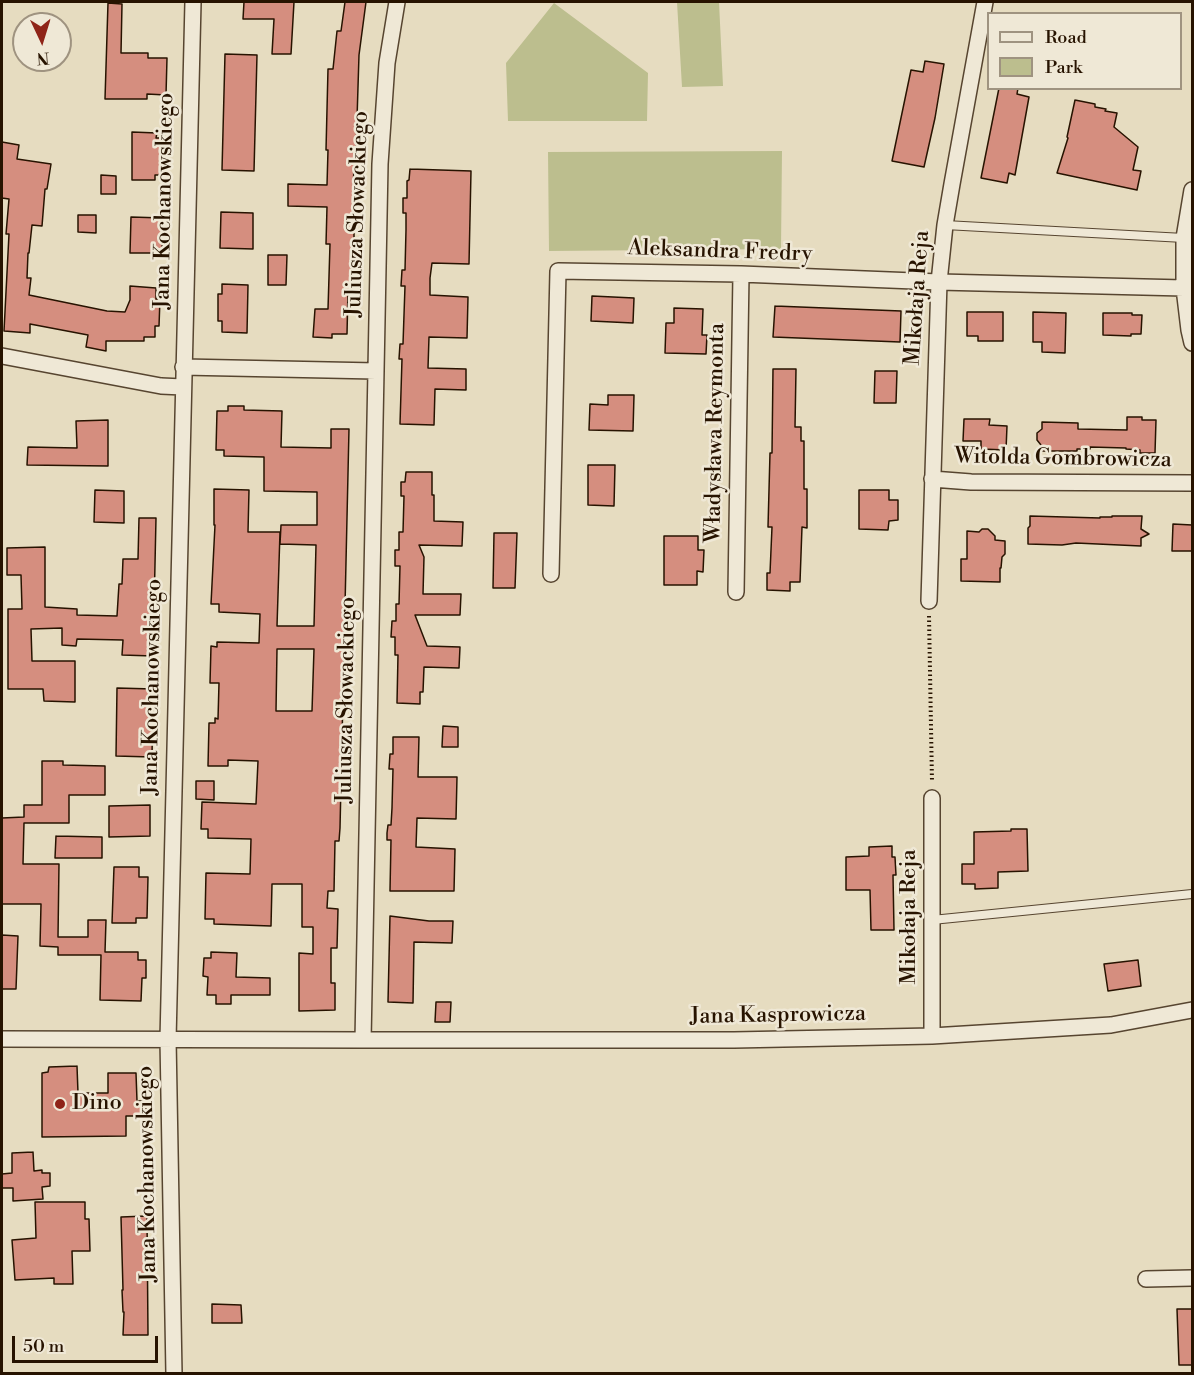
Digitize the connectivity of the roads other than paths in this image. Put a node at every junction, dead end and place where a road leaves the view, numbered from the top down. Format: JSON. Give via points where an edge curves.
{"nodes":[{"id":1,"x":193,"y":2,"type":"edge"},
{"id":2,"x":397,"y":2,"type":"edge"},
{"id":3,"x":985,"y":2,"type":"edge"},
{"id":4,"x":1192,"y":190,"type":"edge"},
{"id":5,"x":945,"y":225,"type":"junction"},
{"id":6,"x":1184,"y":238,"type":"junction"},
{"id":7,"x":741,"y":274,"type":"junction"},
{"id":8,"x":939,"y":282,"type":"junction"},
{"id":9,"x":1184,"y":288,"type":"junction"},
{"id":10,"x":1192,"y":343,"type":"edge"},
{"id":11,"x":2,"y":356,"type":"edge"},
{"id":12,"x":183,"y":367,"type":"junction"},
{"id":13,"x":376,"y":371,"type":"junction"},
{"id":14,"x":183,"y":387,"type":"junction"},
{"id":15,"x":932,"y":479,"type":"junction"},
{"id":16,"x":1192,"y":483,"type":"edge"},
{"id":17,"x":551,"y":574,"type":"dead end"},
{"id":18,"x":736,"y":592,"type":"dead end"},
{"id":19,"x":929,"y":601,"type":"road end"},
{"id":20,"x":932,"y":798,"type":"road end"},
{"id":21,"x":1192,"y":894,"type":"edge"},
{"id":22,"x":932,"y":920,"type":"junction"},
{"id":23,"x":1192,"y":1010,"type":"edge"},
{"id":24,"x":932,"y":1036,"type":"junction"},
{"id":25,"x":168,"y":1038,"type":"junction"},
{"id":26,"x":2,"y":1039,"type":"edge"},
{"id":27,"x":363,"y":1040,"type":"junction"},
{"id":28,"x":1192,"y":1278,"type":"edge"},
{"id":29,"x":1146,"y":1279,"type":"dead end"},
{"id":30,"x":174,"y":1374,"type":"edge"}],
"edges":[{"from":1,"to":12,"type":"street","name":"Jana Kochanowskiego"},
{"from":2,"to":13,"type":"street","name":"Juliusza Słowackiego","via":[[387,63],[380,164]]},
{"from":3,"to":5,"type":"street","name":"Mikołaja Reja"},
{"from":4,"to":6,"type":"street"},
{"from":5,"to":6,"type":"lane"},
{"from":5,"to":8,"type":"street","name":"Mikołaja Reja"},
{"from":6,"to":9,"type":"street"},
{"from":7,"to":8,"type":"street","name":"Aleksandra Fredry"},
{"from":7,"to":17,"type":"street","name":"Aleksandra Fredry","via":[[558,271]]},
{"from":7,"to":18,"type":"street","name":"Władysława Reymonta"},
{"from":8,"to":9,"type":"street","name":"Aleksandra Fredry"},
{"from":8,"to":15,"type":"street","name":"Mikołaja Reja"},
{"from":9,"to":10,"type":"street"},
{"from":11,"to":14,"type":"street"},
{"from":12,"to":13,"type":"street"},
{"from":12,"to":14,"type":"street","name":"Jana Kochanowskiego"},
{"from":13,"to":27,"type":"street","name":"Juliusza Słowackiego"},
{"from":14,"to":25,"type":"street","name":"Jana Kochanowskiego"},
{"from":15,"to":16,"type":"street","name":"Witolda Gombrowicza"},
{"from":15,"to":19,"type":"street","name":"Mikołaja Reja"},
{"from":20,"to":22,"type":"street","name":"Mikołaja Reja"},
{"from":21,"to":22,"type":"lane"},
{"from":22,"to":24,"type":"street","name":"Mikołaja Reja"},
{"from":23,"to":24,"type":"street","name":"Jana Kasprowicza","via":[[1111,1025]]},
{"from":24,"to":27,"type":"street","name":"Jana Kasprowicza"},
{"from":25,"to":26,"type":"street"},
{"from":25,"to":27,"type":"street"},
{"from":25,"to":30,"type":"street","name":"Jana Kochanowskiego"},
{"from":28,"to":29,"type":"street"}]}
